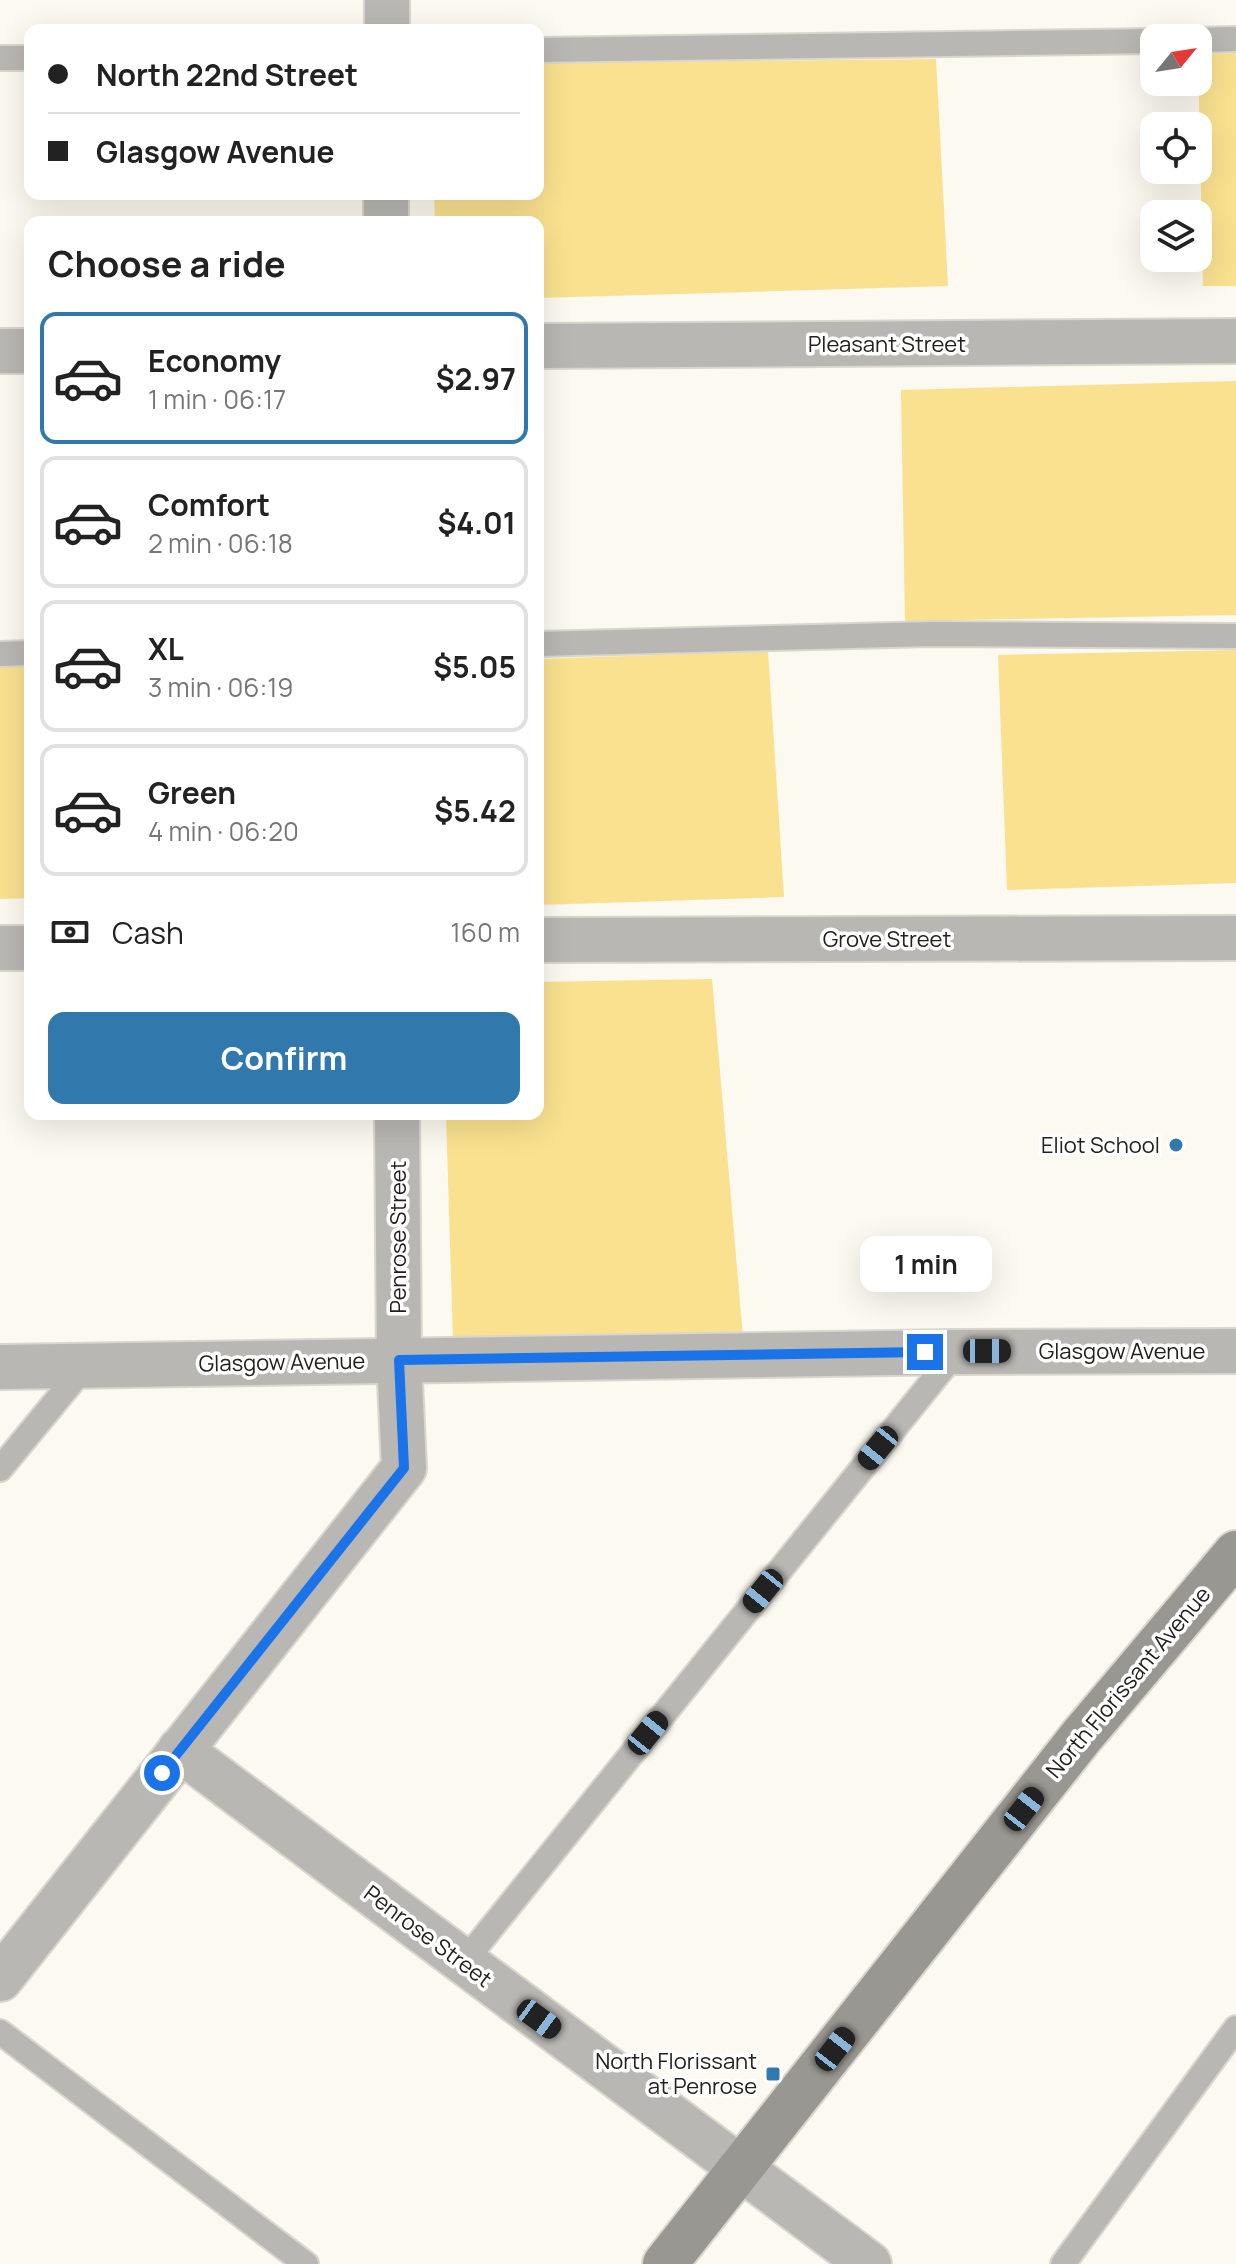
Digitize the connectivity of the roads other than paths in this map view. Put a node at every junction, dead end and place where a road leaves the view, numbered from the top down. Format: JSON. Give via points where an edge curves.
{"nodes":[{"id":1,"x":387,"y":0,"type":"edge"},
{"id":2,"x":387,"y":24,"type":"edge"},
{"id":3,"x":1236,"y":39,"type":"edge"},
{"id":4,"x":1212,"y":40,"type":"edge"},
{"id":5,"x":1140,"y":41,"type":"edge"},
{"id":6,"x":544,"y":50,"type":"edge"},
{"id":7,"x":0,"y":58,"type":"edge"},
{"id":8,"x":24,"y":58,"type":"edge"},
{"id":9,"x":1236,"y":341,"type":"edge"},
{"id":10,"x":544,"y":346,"type":"edge"},
{"id":11,"x":0,"y":351,"type":"edge"},
{"id":12,"x":24,"y":351,"type":"edge"},
{"id":13,"x":1236,"y":636,"type":"edge"},
{"id":14,"x":544,"y":644,"type":"edge"},
{"id":15,"x":24,"y":653,"type":"edge"},
{"id":16,"x":0,"y":654,"type":"edge"},
{"id":17,"x":1236,"y":938,"type":"edge"},
{"id":18,"x":544,"y":940,"type":"edge"},
{"id":19,"x":0,"y":948,"type":"edge"},
{"id":20,"x":24,"y":948,"type":"edge"},
{"id":21,"x":397,"y":1120,"type":"edge"},
{"id":22,"x":1236,"y":1351,"type":"edge"},
{"id":23,"x":956,"y":1352,"type":"junction"},
{"id":24,"x":399,"y":1360,"type":"junction"},
{"id":25,"x":85,"y":1366,"type":"junction"},
{"id":26,"x":0,"y":1367,"type":"edge"},
{"id":27,"x":0,"y":1469,"type":"edge"},
{"id":28,"x":1236,"y":1553,"type":"edge"},
{"id":29,"x":180,"y":1750,"type":"junction"},
{"id":30,"x":463,"y":1963,"type":"junction"},
{"id":31,"x":0,"y":1979,"type":"edge"},
{"id":32,"x":1236,"y":2028,"type":"edge"},
{"id":33,"x":0,"y":2032,"type":"edge"},
{"id":34,"x":741,"y":2168,"type":"junction"},
{"id":35,"x":306,"y":2264,"type":"edge"},
{"id":36,"x":665,"y":2264,"type":"edge"},
{"id":37,"x":869,"y":2264,"type":"edge"},
{"id":38,"x":1063,"y":2264,"type":"edge"}],
"edges":[{"from":1,"to":2,"type":"street"},
{"from":3,"to":4,"type":"lane"},
{"from":5,"to":6,"type":"lane"},
{"from":7,"to":8,"type":"lane"},
{"from":9,"to":10,"type":"street","name":"Pleasant Street"},
{"from":11,"to":12,"type":"street"},
{"from":13,"to":14,"type":"lane","via":[[932,634]]},
{"from":15,"to":16,"type":"lane"},
{"from":17,"to":18,"type":"street","name":"Grove Street"},
{"from":19,"to":20,"type":"street"},
{"from":21,"to":24,"type":"street","name":"Penrose Street"},
{"from":22,"to":23,"type":"street","name":"Glasgow Avenue"},
{"from":23,"to":24,"type":"street","name":"Glasgow Avenue"},
{"from":23,"to":30,"type":"lane"},
{"from":24,"to":25,"type":"street","name":"Glasgow Avenue"},
{"from":24,"to":29,"type":"street","name":"Penrose Street","via":[[404,1468]]},
{"from":25,"to":26,"type":"street","name":"Glasgow Avenue"},
{"from":25,"to":27,"type":"lane"},
{"from":28,"to":34,"type":"main road","name":"North Florissant Avenue","via":[[1081,1737]]},
{"from":29,"to":30,"type":"street","name":"Penrose Street"},
{"from":29,"to":31,"type":"street","name":"Penrose Street"},
{"from":30,"to":34,"type":"street","name":"Penrose Street"},
{"from":32,"to":38,"type":"lane"},
{"from":33,"to":35,"type":"lane"},
{"from":34,"to":36,"type":"main road","name":"North Florissant Avenue"},
{"from":34,"to":37,"type":"street","name":"Penrose Street"}]}
